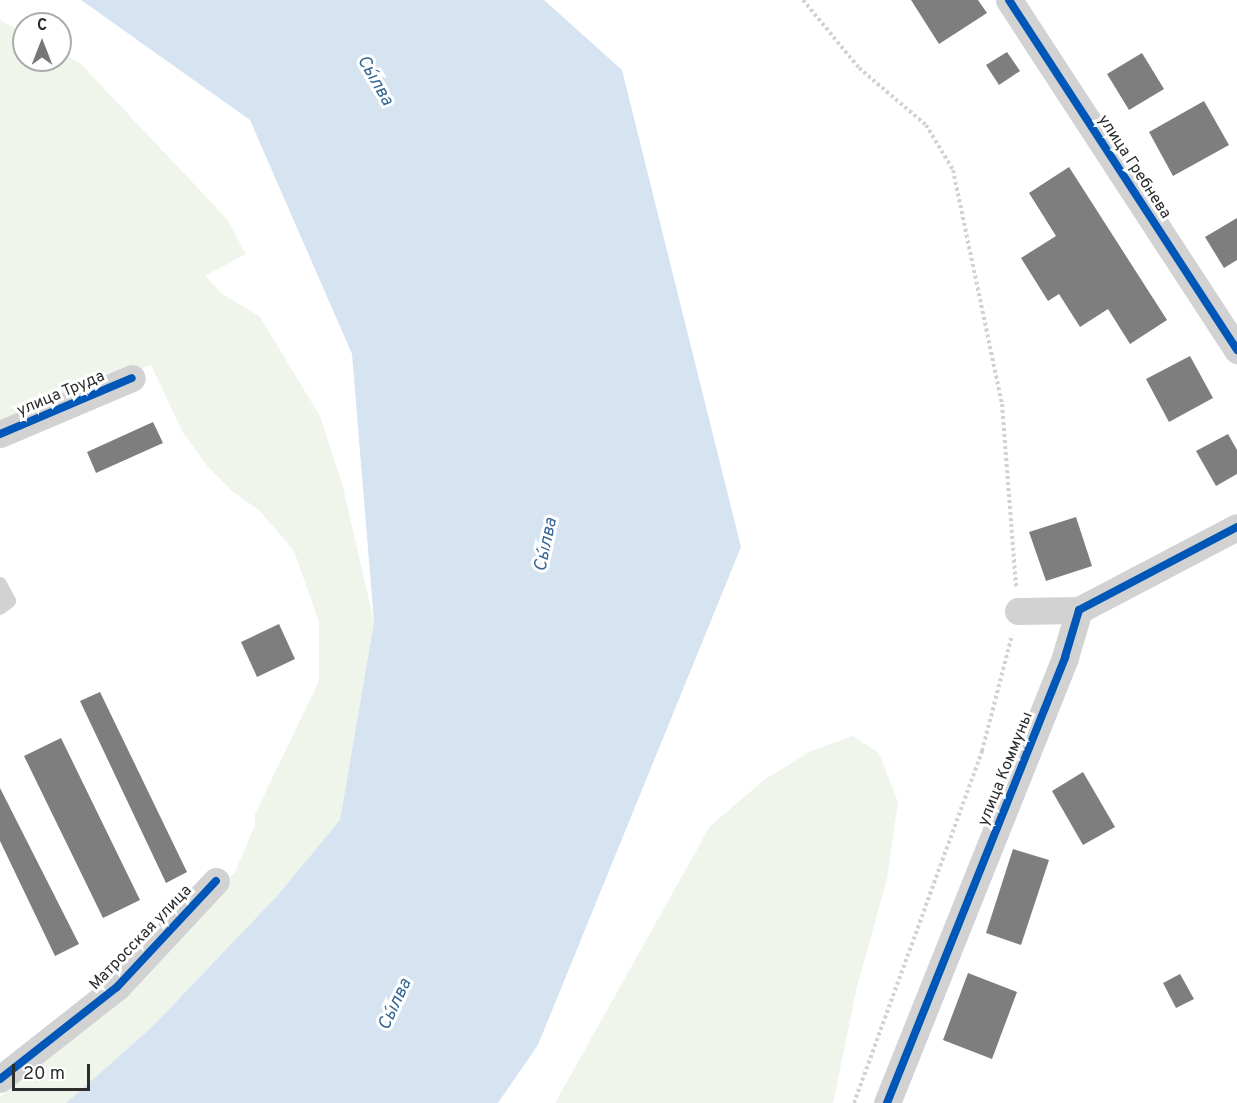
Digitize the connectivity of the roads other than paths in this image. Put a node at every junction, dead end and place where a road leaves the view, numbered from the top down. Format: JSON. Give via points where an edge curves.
{"nodes":[{"id":1,"x":1009,"y":0,"type":"edge"},
{"id":2,"x":1237,"y":350,"type":"edge"},
{"id":3,"x":132,"y":378,"type":"dead end"},
{"id":4,"x":0,"y":434,"type":"edge"},
{"id":5,"x":1237,"y":527,"type":"edge"},
{"id":6,"x":0,"y":584,"type":"edge"},
{"id":7,"x":0,"y":608,"type":"edge"},
{"id":8,"x":1079,"y":610,"type":"junction"},
{"id":9,"x":1018,"y":611,"type":"road end"},
{"id":10,"x":216,"y":881,"type":"dead end"},
{"id":11,"x":0,"y":1079,"type":"edge"},
{"id":12,"x":887,"y":1103,"type":"edge"}],
"edges":[{"from":1,"to":2,"type":"street","name":"улица Гребнева"},
{"from":3,"to":4,"type":"street","name":"улица Труда"},
{"from":5,"to":8,"type":"street"},
{"from":6,"to":7,"type":"lane","via":[[9,602]]},
{"from":8,"to":9,"type":"street"},
{"from":8,"to":12,"type":"street","name":"улица Коммуны","via":[[1065,657]]},
{"from":10,"to":11,"type":"street","name":"Матросская улица","via":[[117,987]]}]}
